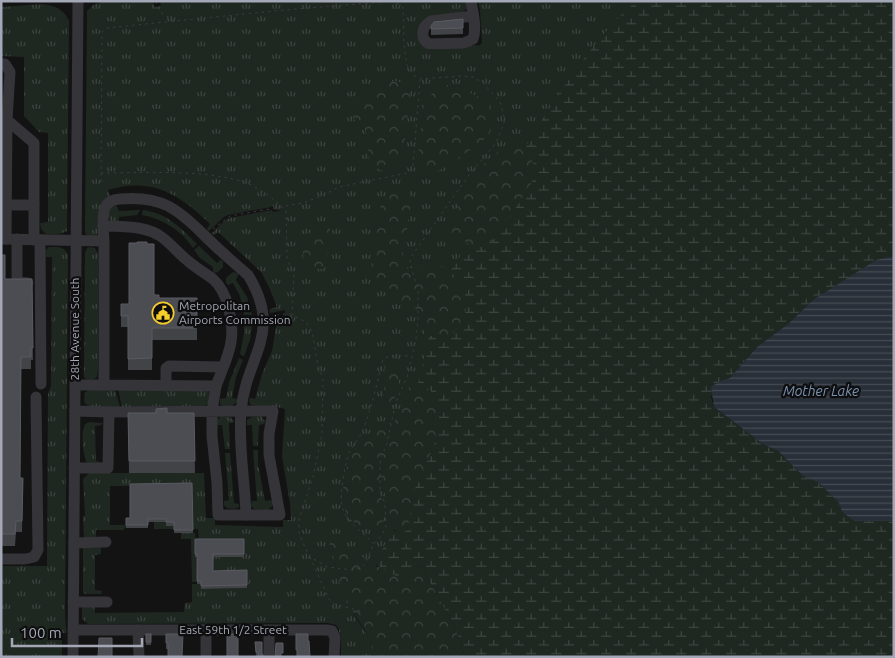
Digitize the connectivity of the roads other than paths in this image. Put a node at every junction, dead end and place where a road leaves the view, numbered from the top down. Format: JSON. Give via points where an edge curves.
{"nodes":[{"id":1,"x":78,"y":1,"type":"edge"},
{"id":2,"x":472,"y":1,"type":"edge"},
{"id":3,"x":473,"y":16,"type":"dead end"},
{"id":4,"x":1,"y":64,"type":"edge"},
{"id":5,"x":4,"y":124,"type":"edge"},
{"id":6,"x":4,"y":205,"type":"edge"},
{"id":7,"x":34,"y":205,"type":"junction"},
{"id":8,"x":103,"y":226,"type":"junction"},
{"id":9,"x":8,"y":239,"type":"edge"},
{"id":10,"x":37,"y":240,"type":"junction"},
{"id":11,"x":76,"y":241,"type":"junction"},
{"id":12,"x":104,"y":241,"type":"junction"},
{"id":13,"x":40,"y":283,"type":"junction"},
{"id":14,"x":223,"y":367,"type":"junction"},
{"id":15,"x":41,"y":384,"type":"dead end"},
{"id":16,"x":75,"y":385,"type":"junction"},
{"id":17,"x":104,"y":386,"type":"junction"},
{"id":18,"x":166,"y":386,"type":"junction"},
{"id":19,"x":216,"y":386,"type":"junction"},
{"id":20,"x":36,"y":397,"type":"dead end"},
{"id":21,"x":212,"y":411,"type":"junction"},
{"id":22,"x":241,"y":411,"type":"junction"},
{"id":23,"x":75,"y":412,"type":"junction"},
{"id":24,"x":108,"y":412,"type":"junction"},
{"id":25,"x":74,"y":468,"type":"junction"},
{"id":26,"x":246,"y":515,"type":"junction"},
{"id":27,"x":106,"y":542,"type":"dead end"},
{"id":28,"x":74,"y":543,"type":"junction"},
{"id":29,"x":1,"y":559,"type":"edge"},
{"id":30,"x":73,"y":602,"type":"junction"},
{"id":31,"x":107,"y":602,"type":"dead end"},
{"id":32,"x":206,"y":629,"type":"junction"},
{"id":33,"x":73,"y":630,"type":"junction"},
{"id":34,"x":138,"y":630,"type":"junction"},
{"id":35,"x":269,"y":630,"type":"junction"},
{"id":36,"x":73,"y":657,"type":"edge"},
{"id":37,"x":138,"y":657,"type":"edge"},
{"id":38,"x":206,"y":657,"type":"edge"},
{"id":39,"x":270,"y":657,"type":"edge"},
{"id":40,"x":334,"y":657,"type":"edge"}],
"edges":[{"from":1,"to":11,"type":"street","name":"28th Avenue South"},
{"from":2,"to":3,"type":"street"},
{"from":4,"to":5,"type":"street","via":[[5,64],[10,72]]},
{"from":5,"to":6,"type":"street"},
{"from":5,"to":7,"type":"street","via":[[34,143]]},
{"from":6,"to":7,"type":"street"},
{"from":6,"to":9,"type":"street"},
{"from":7,"to":10,"type":"street"},
{"from":8,"to":12,"type":"street"},
{"from":8,"to":14,"type":"street","via":[[134,227],[162,237],[222,289],[233,328],[229,354]]},
{"from":8,"to":22,"type":"street","via":[[103,213],[107,204],[115,199],[161,202],[186,217],[248,275],[260,300],[263,331]]},
{"from":9,"to":10,"type":"street"},
{"from":9,"to":13,"type":"street","via":[[17,282]]},
{"from":10,"to":11,"type":"street"},
{"from":10,"to":13,"type":"street"},
{"from":11,"to":12,"type":"street"},
{"from":11,"to":16,"type":"street","name":"28th Avenue South"},
{"from":12,"to":17,"type":"street"},
{"from":13,"to":15,"type":"street"},
{"from":14,"to":18,"type":"street","via":[[169,366],[166,368]]},
{"from":14,"to":19,"type":"street"},
{"from":16,"to":17,"type":"street"},
{"from":16,"to":23,"type":"street","name":"28th Avenue South"},
{"from":17,"to":18,"type":"street"},
{"from":18,"to":19,"type":"street"},
{"from":19,"to":21,"type":"street"},
{"from":20,"to":29,"type":"street","via":[[38,550],[34,557]]},
{"from":21,"to":22,"type":"street"},
{"from":21,"to":24,"type":"street"},
{"from":21,"to":26,"type":"street","via":[[218,515]]},
{"from":22,"to":26,"type":"street"},
{"from":22,"to":26,"type":"street","via":[[273,411],[269,455],[280,515]]},
{"from":23,"to":24,"type":"street"},
{"from":23,"to":25,"type":"street","name":"28th Avenue South"},
{"from":24,"to":25,"type":"street","via":[[108,468]]},
{"from":25,"to":28,"type":"street","name":"28th Avenue South"},
{"from":27,"to":28,"type":"street"},
{"from":28,"to":30,"type":"street","name":"28th Avenue South"},
{"from":30,"to":31,"type":"street"},
{"from":30,"to":33,"type":"street","name":"28th Avenue South"},
{"from":32,"to":34,"type":"street","name":"East 59th 1/2 Street"},
{"from":32,"to":35,"type":"street","name":"East 59th 1/2 Street"},
{"from":32,"to":38,"type":"street"},
{"from":33,"to":34,"type":"street","name":"East 59th 1/2 Street"},
{"from":33,"to":36,"type":"street","name":"28th Avenue South"},
{"from":34,"to":37,"type":"street"},
{"from":35,"to":39,"type":"street"},
{"from":35,"to":40,"type":"street","name":"East 59th 1/2 Street","via":[[332,631]]}]}
